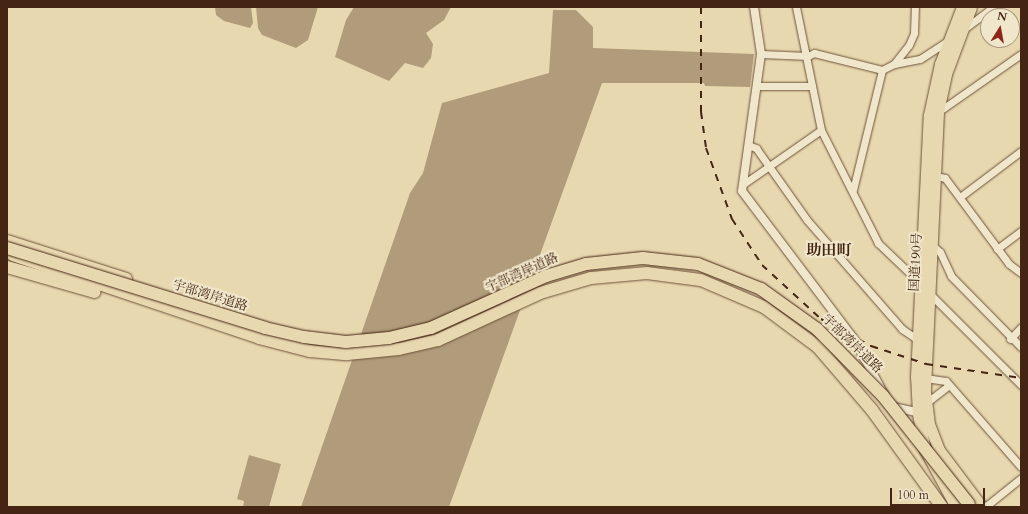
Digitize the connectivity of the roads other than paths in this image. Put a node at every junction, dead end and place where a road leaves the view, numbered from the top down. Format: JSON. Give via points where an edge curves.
{"nodes":[{"id":1,"x":754,"y":7,"type":"edge"},
{"id":2,"x":796,"y":7,"type":"edge"},
{"id":3,"x":914,"y":7,"type":"edge"},
{"id":4,"x":993,"y":7,"type":"edge"},
{"id":5,"x":962,"y":8,"type":"edge"},
{"id":6,"x":953,"y":35,"type":"junction"},
{"id":7,"x":761,"y":54,"type":"junction"},
{"id":8,"x":1021,"y":54,"type":"edge"},
{"id":9,"x":808,"y":56,"type":"junction"},
{"id":10,"x":924,"y":56,"type":"junction"},
{"id":11,"x":894,"y":64,"type":"junction"},
{"id":12,"x":940,"y":64,"type":"junction"},
{"id":13,"x":882,"y":70,"type":"junction"},
{"id":14,"x":756,"y":86,"type":"junction"},
{"id":15,"x":812,"y":86,"type":"junction"},
{"id":16,"x":938,"y":112,"type":"junction"},
{"id":17,"x":821,"y":130,"type":"junction"},
{"id":18,"x":748,"y":145,"type":"junction"},
{"id":19,"x":1021,"y":151,"type":"edge"},
{"id":20,"x":768,"y":165,"type":"junction"},
{"id":21,"x":930,"y":175,"type":"junction"},
{"id":22,"x":742,"y":185,"type":"junction"},
{"id":23,"x":853,"y":190,"type":"junction"},
{"id":24,"x":960,"y":197,"type":"junction"},
{"id":25,"x":1021,"y":231,"type":"edge"},
{"id":26,"x":7,"y":241,"type":"edge"},
{"id":27,"x":931,"y":244,"type":"junction"},
{"id":28,"x":7,"y":248,"type":"edge"},
{"id":29,"x":997,"y":249,"type":"junction"},
{"id":30,"x":7,"y":253,"type":"edge"},
{"id":31,"x":7,"y":267,"type":"edge"},
{"id":32,"x":1021,"y":273,"type":"edge"},
{"id":33,"x":925,"y":288,"type":"junction"},
{"id":34,"x":231,"y":323,"type":"junction"},
{"id":35,"x":1021,"y":327,"type":"edge"},
{"id":36,"x":1010,"y":339,"type":"junction"},
{"id":37,"x":922,"y":342,"type":"junction"},
{"id":38,"x":1021,"y":347,"type":"edge"},
{"id":39,"x":925,"y":378,"type":"junction"},
{"id":40,"x":949,"y":384,"type":"junction"},
{"id":41,"x":1021,"y":385,"type":"edge"},
{"id":42,"x":923,"y":410,"type":"junction"},
{"id":43,"x":1021,"y":467,"type":"edge"},
{"id":44,"x":1021,"y":478,"type":"edge"},
{"id":45,"x":970,"y":505,"type":"edge"},
{"id":46,"x":942,"y":507,"type":"edge"},
{"id":47,"x":956,"y":507,"type":"edge"},
{"id":48,"x":983,"y":507,"type":"edge"}],
"edges":[{"from":1,"to":7,"type":"street"},
{"from":2,"to":9,"type":"street"},
{"from":3,"to":11,"type":"street","via":[[914,33]]},
{"from":4,"to":6,"type":"street"},
{"from":5,"to":6,"type":"highway","name":"国道190号"},
{"from":6,"to":10,"type":"street"},
{"from":6,"to":12,"type":"highway","name":"国道190号"},
{"from":6,"to":16,"type":"highway","name":"国道190号"},
{"from":7,"to":9,"type":"street"},
{"from":7,"to":14,"type":"street"},
{"from":8,"to":16,"type":"street"},
{"from":9,"to":13,"type":"street","via":[[814,52]]},
{"from":9,"to":15,"type":"street"},
{"from":10,"to":11,"type":"street"},
{"from":10,"to":12,"type":"street","via":[[935,55]]},
{"from":11,"to":13,"type":"street"},
{"from":12,"to":21,"type":"highway","name":"国道190号","via":[[929,115]]},
{"from":13,"to":23,"type":"street"},
{"from":14,"to":15,"type":"street"},
{"from":14,"to":18,"type":"street"},
{"from":15,"to":17,"type":"street"},
{"from":16,"to":21,"type":"highway","name":"国道190号"},
{"from":17,"to":20,"type":"street"},
{"from":17,"to":23,"type":"street"},
{"from":18,"to":20,"type":"street","via":[[756,148]]},
{"from":18,"to":22,"type":"street"},
{"from":19,"to":24,"type":"street"},
{"from":20,"to":22,"type":"street"},
{"from":20,"to":37,"type":"street","via":[[812,225],[902,330]]},
{"from":21,"to":24,"type":"street","via":[[945,178]]},
{"from":21,"to":27,"type":"highway","name":"国道190号"},
{"from":21,"to":33,"type":"highway","name":"国道190号"},
{"from":22,"to":42,"type":"street","via":[[750,205],[854,339],[891,406]]},
{"from":23,"to":33,"type":"street","via":[[878,243]]},
{"from":24,"to":29,"type":"street"},
{"from":25,"to":29,"type":"street"},
{"from":26,"to":34,"type":"highway","bridge":true},
{"from":27,"to":33,"type":"highway","name":"国道190号"},
{"from":27,"to":36,"type":"street","via":[[940,252],[951,276]]},
{"from":28,"to":34,"type":"highway","name":"宇部湾岸道路","bridge":true},
{"from":29,"to":32,"type":"street"},
{"from":30,"to":34,"type":"highway","name":"宇部湾岸道路"},
{"from":31,"to":34,"type":"highway"},
{"from":33,"to":37,"type":"highway","name":"国道190号"},
{"from":33,"to":41,"type":"street"},
{"from":34,"to":45,"type":"highway","name":"宇部湾岸道路","bridge":true,"via":[[318,340],[374,340],[444,324],[532,281],[572,267],[643,258],[698,264],[761,289],[817,329],[883,396]]},
{"from":34,"to":46,"type":"highway","name":"宇部湾岸道路","via":[[310,351],[372,353],[438,340],[540,293],[591,278],[647,273],[701,280],[764,307],[818,347],[872,410]]},
{"from":35,"to":36,"type":"street"},
{"from":36,"to":38,"type":"street"},
{"from":37,"to":39,"type":"highway","name":"国道190号"},
{"from":37,"to":42,"type":"highway","name":"国道190号"},
{"from":39,"to":40,"type":"street","via":[[938,378]]},
{"from":39,"to":42,"type":"highway","name":"国道190号"},
{"from":40,"to":42,"type":"street"},
{"from":40,"to":43,"type":"street"},
{"from":42,"to":47,"type":"highway","name":"国道190号","via":[[929,462]]},
{"from":42,"to":48,"type":"highway","name":"国道190号","via":[[942,456]]},
{"from":44,"to":48,"type":"street"}]}
